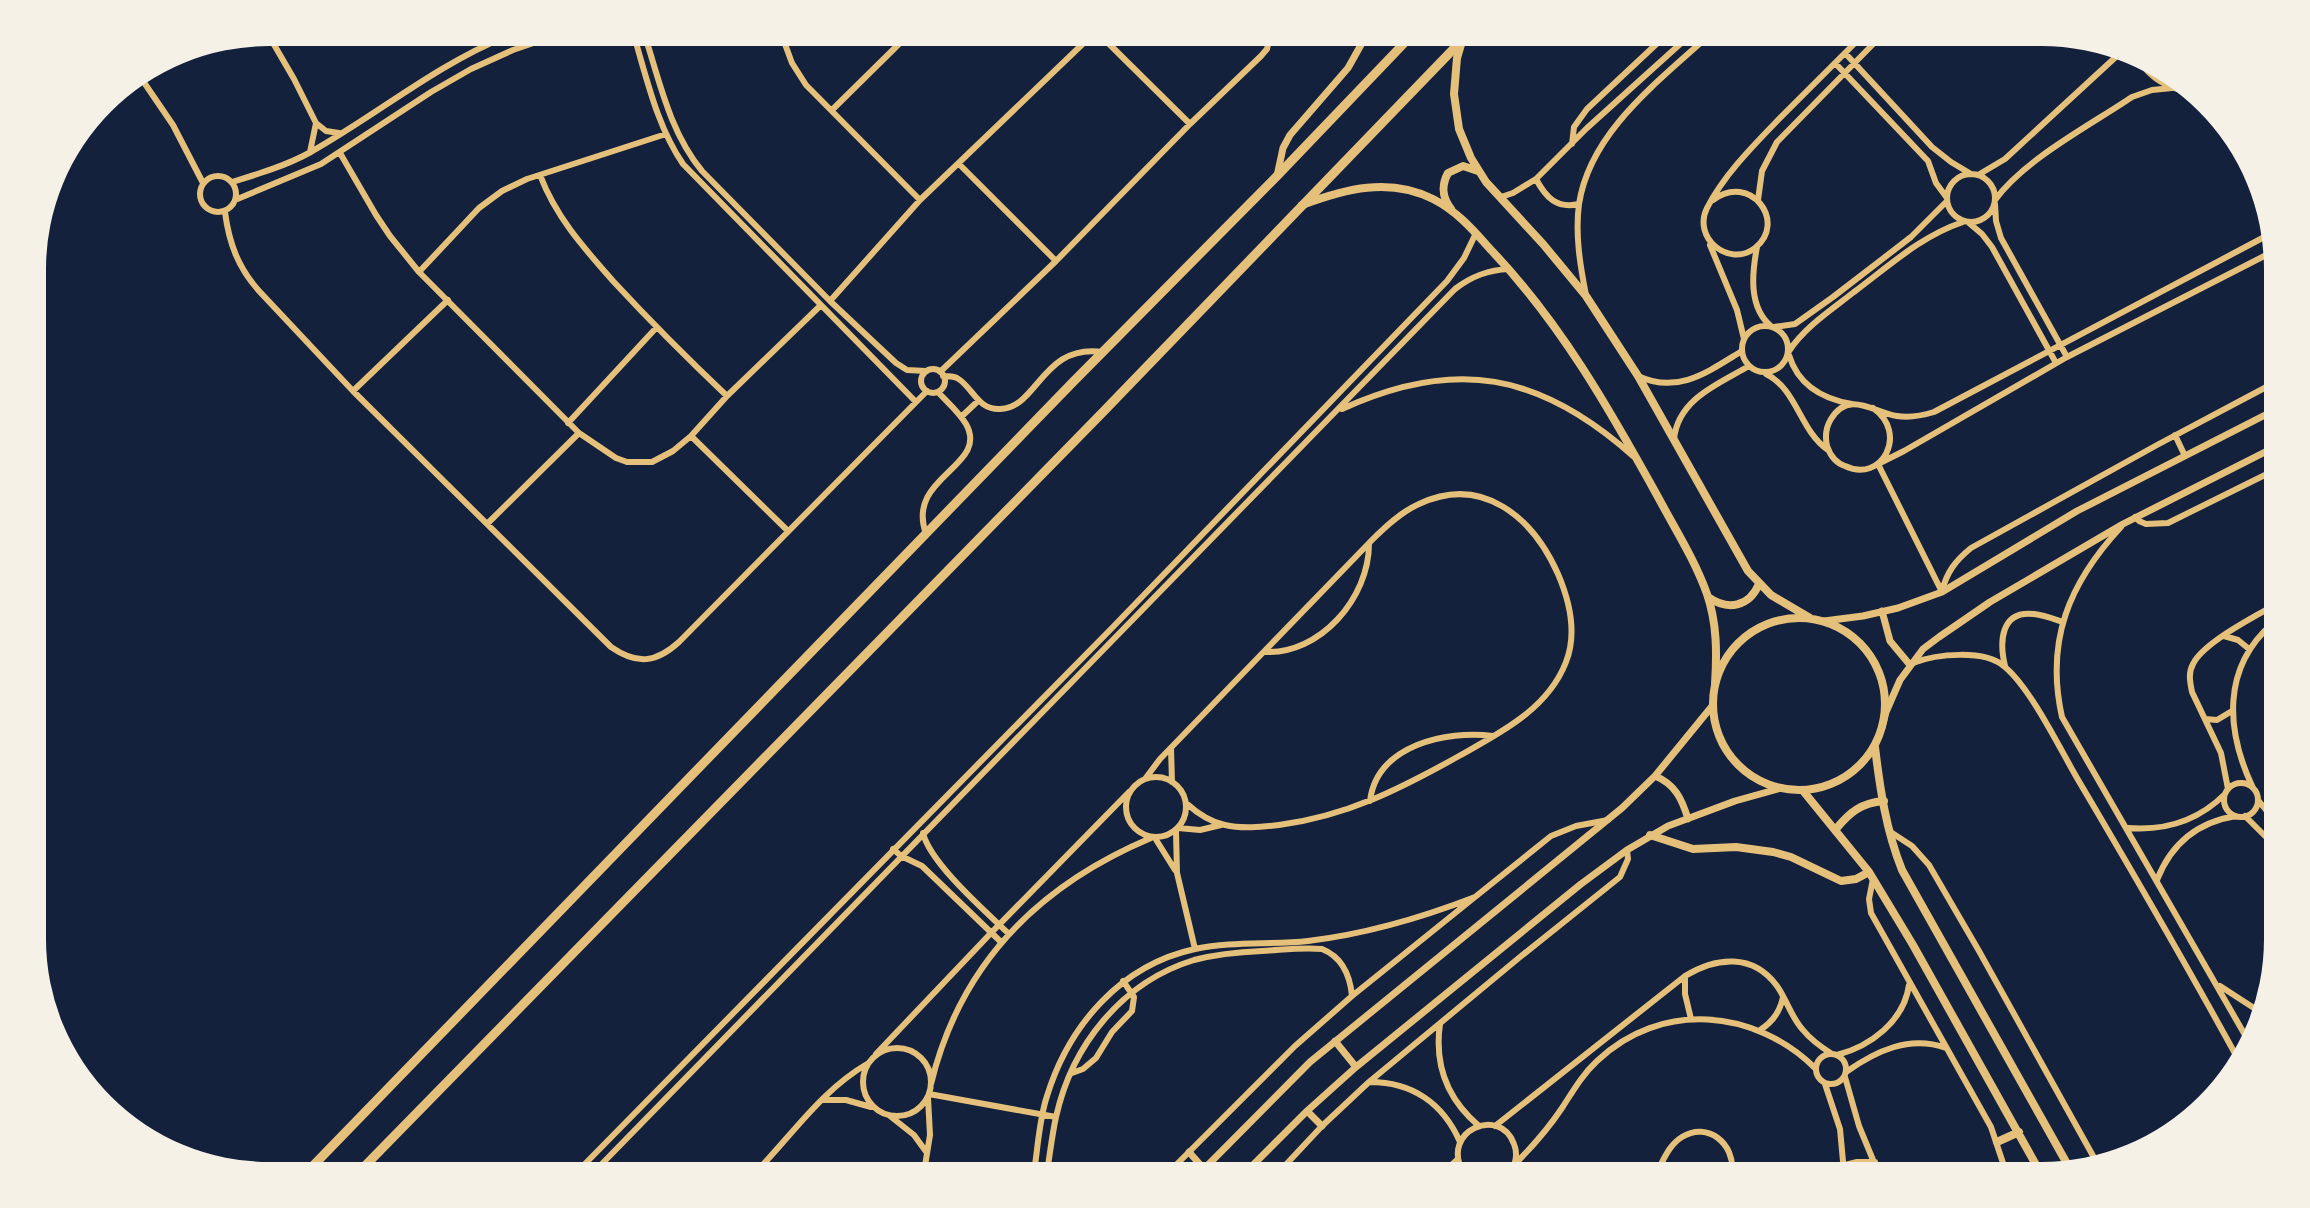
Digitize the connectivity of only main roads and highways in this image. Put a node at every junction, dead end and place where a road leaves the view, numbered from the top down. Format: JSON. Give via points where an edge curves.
{"nodes":[{"id":1,"x":1401,"y":46,"type":"edge"},
{"id":2,"x":1457,"y":46,"type":"edge"},
{"id":3,"x":1462,"y":46,"type":"edge"},
{"id":4,"x":1479,"y":171,"type":"junction"},
{"id":5,"x":1302,"y":205,"type":"junction"},
{"id":6,"x":1451,"y":210,"type":"junction"},
{"id":7,"x":1759,"y":584,"type":"junction"},
{"id":8,"x":1708,"y":596,"type":"junction"},
{"id":9,"x":1810,"y":618,"type":"junction"},
{"id":10,"x":1715,"y":684,"type":"junction"},
{"id":11,"x":1875,"y":747,"type":"junction"},
{"id":12,"x":1804,"y":792,"type":"junction"},
{"id":13,"x":1884,"y":801,"type":"junction"},
{"id":14,"x":1836,"y":830,"type":"junction"},
{"id":15,"x":1650,"y":835,"type":"road end"},
{"id":16,"x":1871,"y":875,"type":"junction"},
{"id":17,"x":2019,"y":1132,"type":"junction"},
{"id":18,"x":1997,"y":1142,"type":"road end"},
{"id":19,"x":2065,"y":1160,"type":"edge"},
{"id":20,"x":317,"y":1162,"type":"edge"},
{"id":21,"x":368,"y":1162,"type":"edge"},
{"id":22,"x":2035,"y":1162,"type":"edge"}],
"edges":[{"from":1,"to":20,"type":"main road"},
{"from":2,"to":5,"type":"main road"},
{"from":3,"to":4,"type":"main road","via":[[1455,76],[1456,112],[1464,144]]},
{"from":4,"to":6,"type":"main road","via":[[1463,166],[1448,173],[1443,188]]},
{"from":4,"to":7,"type":"main road","via":[[1586,296],[1638,376],[1748,572]]},
{"from":5,"to":6,"type":"main road","via":[[1343,190],[1388,187],[1432,198]]},
{"from":5,"to":21,"type":"main road"},
{"from":6,"to":8,"type":"main road","via":[[1510,269],[1562,336],[1637,460]]},
{"from":7,"to":8,"type":"main road","via":[[1750,599],[1734,606],[1716,603]]},
{"from":7,"to":9,"type":"main road"},
{"from":8,"to":10,"type":"main road","via":[[1716,639]]},
{"from":9,"to":10,"type":"main road","via":[[1768,623],[1750,633],[1734,647]]},
{"from":9,"to":11,"type":"main road","via":[[1854,636],[1875,662],[1886,694]]},
{"from":10,"to":12,"type":"main road","via":[[1717,733],[1731,758],[1752,777],[1778,789]]},
{"from":11,"to":12,"type":"main road","via":[[1847,777],[1828,787]]},
{"from":11,"to":13,"type":"main road"},
{"from":12,"to":14,"type":"main road"},
{"from":13,"to":14,"type":"main road","via":[[1859,807]]},
{"from":13,"to":19,"type":"main road","via":[[1902,870]]},
{"from":14,"to":16,"type":"main road"},
{"from":15,"to":16,"type":"main road","via":[[1693,849],[1736,847],[1773,852],[1841,881]]},
{"from":16,"to":17,"type":"main road"},
{"from":17,"to":18,"type":"main road"},
{"from":17,"to":22,"type":"main road"}]}
